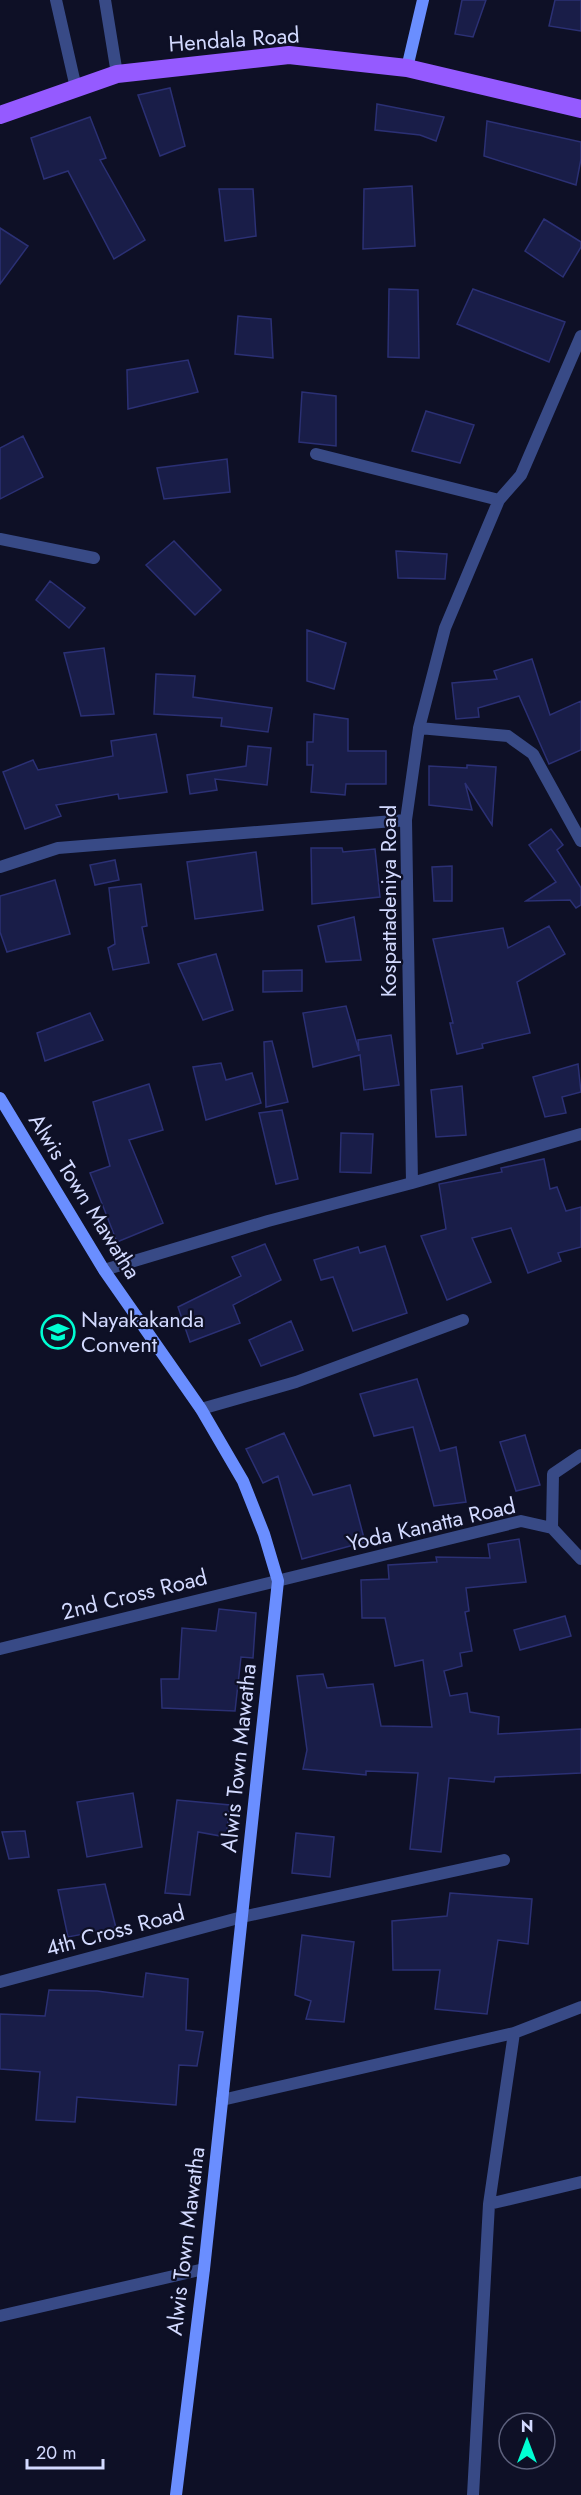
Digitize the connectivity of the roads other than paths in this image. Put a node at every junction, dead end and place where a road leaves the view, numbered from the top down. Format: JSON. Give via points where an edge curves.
{"nodes":[{"id":1,"x":56,"y":0,"type":"edge"},
{"id":2,"x":105,"y":0,"type":"edge"},
{"id":3,"x":423,"y":0,"type":"edge"},
{"id":4,"x":407,"y":68,"type":"junction"},
{"id":5,"x":117,"y":74,"type":"junction"},
{"id":6,"x":76,"y":88,"type":"junction"},
{"id":7,"x":581,"y":109,"type":"edge"},
{"id":8,"x":0,"y":115,"type":"edge"},
{"id":9,"x":581,"y":336,"type":"edge"},
{"id":10,"x":316,"y":454,"type":"dead end"},
{"id":11,"x":499,"y":500,"type":"junction"},
{"id":12,"x":0,"y":539,"type":"edge"},
{"id":13,"x":94,"y":558,"type":"dead end"},
{"id":14,"x":419,"y":728,"type":"junction"},
{"id":15,"x":406,"y":820,"type":"junction"},
{"id":16,"x":581,"y":842,"type":"edge"},
{"id":17,"x":0,"y":867,"type":"edge"},
{"id":18,"x":0,"y":1098,"type":"edge"},
{"id":19,"x":581,"y":1134,"type":"edge"},
{"id":20,"x":412,"y":1183,"type":"junction"},
{"id":21,"x":104,"y":1270,"type":"junction"},
{"id":22,"x":463,"y":1320,"type":"dead end"},
{"id":23,"x":201,"y":1409,"type":"junction"},
{"id":24,"x":581,"y":1455,"type":"edge"},
{"id":25,"x":552,"y":1528,"type":"junction"},
{"id":26,"x":581,"y":1559,"type":"edge"},
{"id":27,"x":278,"y":1581,"type":"junction"},
{"id":28,"x":0,"y":1649,"type":"edge"},
{"id":29,"x":504,"y":1860,"type":"dead end"},
{"id":30,"x":242,"y":1917,"type":"junction"},
{"id":31,"x":0,"y":1982,"type":"edge"},
{"id":32,"x":581,"y":2007,"type":"edge"},
{"id":33,"x":514,"y":2033,"type":"junction"},
{"id":34,"x":222,"y":2100,"type":"junction"},
{"id":35,"x":581,"y":2181,"type":"edge"},
{"id":36,"x":489,"y":2204,"type":"junction"},
{"id":37,"x":204,"y":2269,"type":"junction"},
{"id":38,"x":0,"y":2316,"type":"edge"},
{"id":39,"x":176,"y":2495,"type":"edge"},
{"id":40,"x":472,"y":2495,"type":"edge"}],
"edges":[{"from":1,"to":6,"type":"street"},
{"from":2,"to":5,"type":"street"},
{"from":3,"to":4,"type":"street"},
{"from":4,"to":5,"type":"main road","name":"Hendala Road","via":[[289,55]]},
{"from":4,"to":7,"type":"main road","name":"Hendala Road"},
{"from":5,"to":6,"type":"main road","name":"Hendala Road"},
{"from":6,"to":8,"type":"main road","name":"Hendala Road"},
{"from":9,"to":11,"type":"street","name":"Kospattadeniya Road","via":[[521,475]]},
{"from":10,"to":11,"type":"street"},
{"from":11,"to":14,"type":"street","name":"Kospattadeniya Road","via":[[445,628]]},
{"from":12,"to":13,"type":"street"},
{"from":14,"to":15,"type":"street","name":"Kospattadeniya Road"},
{"from":14,"to":16,"type":"street","via":[[508,736],[533,754]]},
{"from":15,"to":17,"type":"street","via":[[58,848]]},
{"from":15,"to":20,"type":"street","name":"Kospattadeniya Road"},
{"from":18,"to":21,"type":"street","name":"Alwis Town Mawatha"},
{"from":19,"to":20,"type":"street"},
{"from":20,"to":21,"type":"street"},
{"from":21,"to":23,"type":"street","name":"Alwis Town Mawatha"},
{"from":22,"to":23,"type":"street","via":[[296,1382]]},
{"from":23,"to":27,"type":"street","name":"Alwis Town Mawatha","via":[[243,1481]]},
{"from":24,"to":25,"type":"street","via":[[553,1474]]},
{"from":25,"to":26,"type":"street"},
{"from":25,"to":27,"type":"street","name":"Yoda Kanatta Road","via":[[521,1521]]},
{"from":27,"to":28,"type":"street","name":"2nd Cross Road"},
{"from":27,"to":30,"type":"street","name":"Alwis Town Mawatha"},
{"from":29,"to":30,"type":"street","name":"4th Cross Road"},
{"from":30,"to":31,"type":"street","name":"4th Cross Road"},
{"from":30,"to":34,"type":"street","name":"Alwis Town Mawatha"},
{"from":32,"to":33,"type":"street"},
{"from":33,"to":34,"type":"street"},
{"from":33,"to":36,"type":"street"},
{"from":34,"to":37,"type":"street","name":"Alwis Town Mawatha"},
{"from":35,"to":36,"type":"street"},
{"from":36,"to":40,"type":"street"},
{"from":37,"to":38,"type":"street"},
{"from":37,"to":39,"type":"street","name":"Alwis Town Mawatha"}]}
